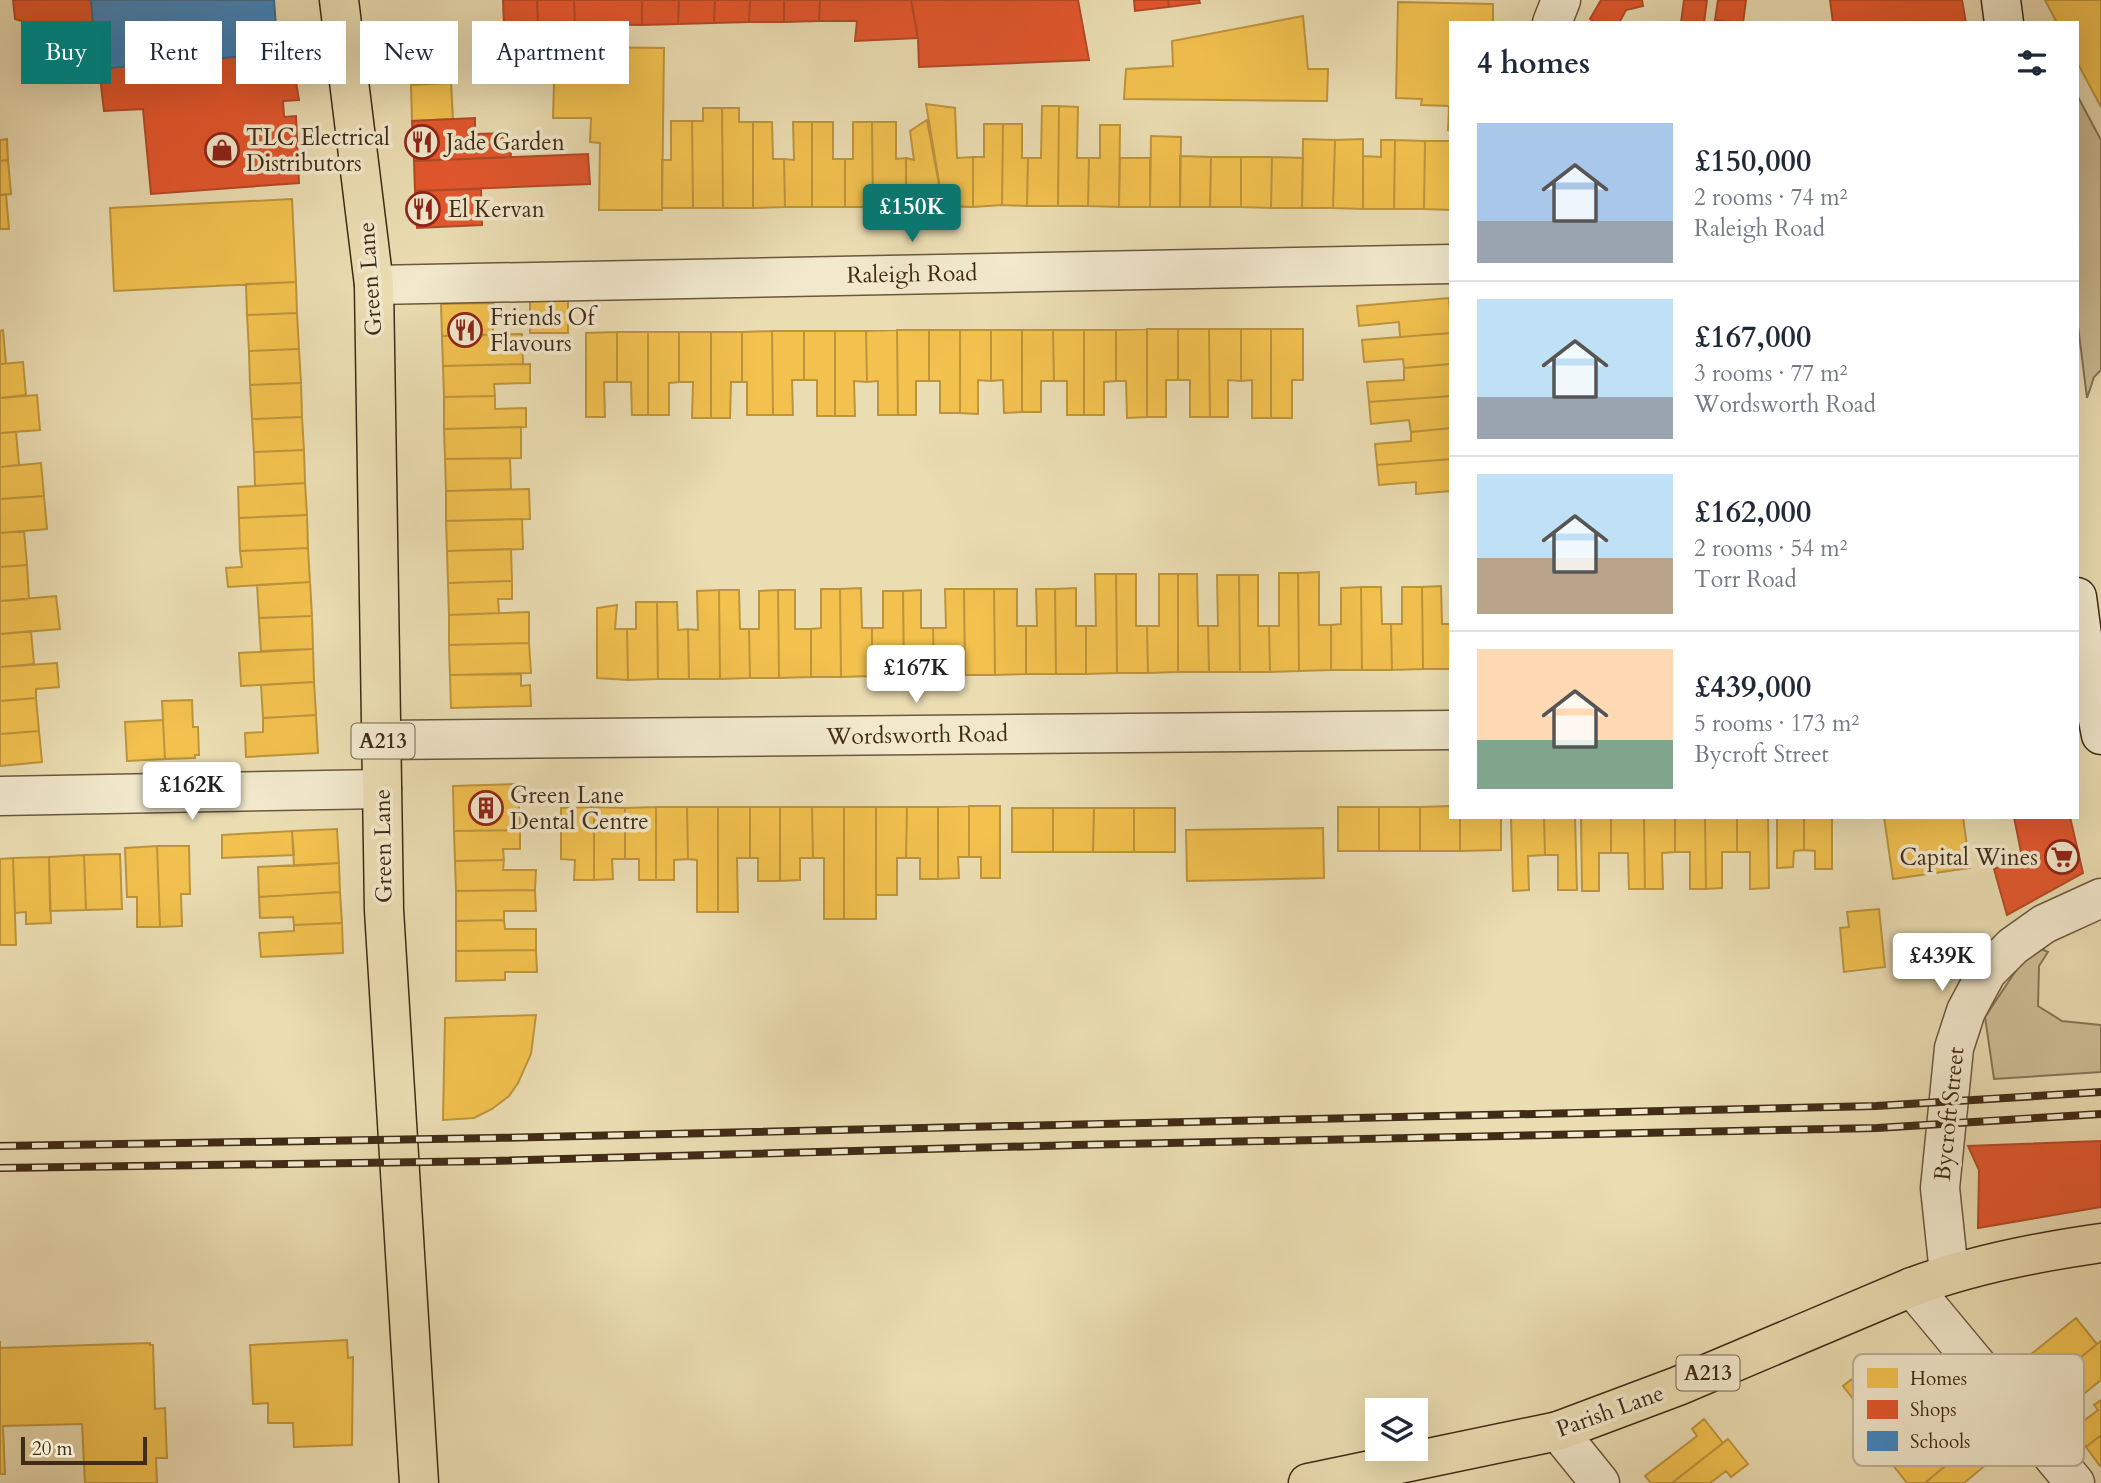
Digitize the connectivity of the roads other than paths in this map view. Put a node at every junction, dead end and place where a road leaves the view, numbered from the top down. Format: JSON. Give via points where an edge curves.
{"nodes":[{"id":1,"x":338,"y":0,"type":"edge"},
{"id":2,"x":1561,"y":0,"type":"edge"},
{"id":3,"x":2001,"y":0,"type":"edge"},
{"id":4,"x":1553,"y":21,"type":"edge"},
{"id":5,"x":2004,"y":21,"type":"edge"},
{"id":6,"x":1449,"y":264,"type":"edge"},
{"id":7,"x":374,"y":285,"type":"junction"},
{"id":8,"x":2079,"y":606,"type":"edge"},
{"id":9,"x":2087,"y":640,"type":"edge"},
{"id":10,"x":1449,"y":730,"type":"edge"},
{"id":11,"x":2101,"y":735,"type":"edge"},
{"id":12,"x":383,"y":740,"type":"junction"},
{"id":13,"x":382,"y":789,"type":"junction"},
{"id":14,"x":0,"y":796,"type":"edge"},
{"id":15,"x":2101,"y":898,"type":"edge"},
{"id":16,"x":2101,"y":1243,"type":"edge"},
{"id":17,"x":1949,"y":1273,"type":"junction"},
{"id":18,"x":1912,"y":1287,"type":"junction"},
{"id":19,"x":1968,"y":1354,"type":"edge"},
{"id":20,"x":1558,"y":1431,"type":"junction"},
{"id":21,"x":2061,"y":1466,"type":"edge"},
{"id":22,"x":419,"y":1483,"type":"edge"},
{"id":23,"x":1308,"y":1483,"type":"edge"},
{"id":24,"x":1600,"y":1483,"type":"edge"},
{"id":25,"x":2075,"y":1483,"type":"edge"}],
"edges":[{"from":1,"to":7,"type":"main road","name":"Green Lane","number":"A213"},
{"from":2,"to":4,"type":"street"},
{"from":3,"to":5,"type":"street"},
{"from":6,"to":7,"type":"street","name":"Raleigh Road"},
{"from":7,"to":12,"type":"main road","name":"Green Lane","number":"A213"},
{"from":8,"to":9,"type":"street"},
{"from":9,"to":11,"type":"street"},
{"from":10,"to":12,"type":"street","name":"Wordsworth Road"},
{"from":12,"to":13,"type":"main road","name":"Green Lane","number":"A213"},
{"from":13,"to":14,"type":"street"},
{"from":13,"to":22,"type":"main road","name":"Green Lane","number":"A213","via":[[384,910]]},
{"from":15,"to":17,"type":"street","name":"Bycroft Street","via":[[2044,923],[2013,946],[1987,972],[1966,1010],[1954,1048],[1940,1188]]},
{"from":16,"to":17,"type":"main road","name":"Parish Lane","number":"A213"},
{"from":17,"to":18,"type":"main road","name":"Parish Lane","number":"A213"},
{"from":18,"to":19,"type":"street"},
{"from":18,"to":20,"type":"main road","name":"Parish Lane","number":"A213","via":[[1678,1386]]},
{"from":20,"to":23,"type":"main road","name":"Parish Lane","number":"A213"},
{"from":20,"to":24,"type":"street"},
{"from":21,"to":25,"type":"street"}]}
